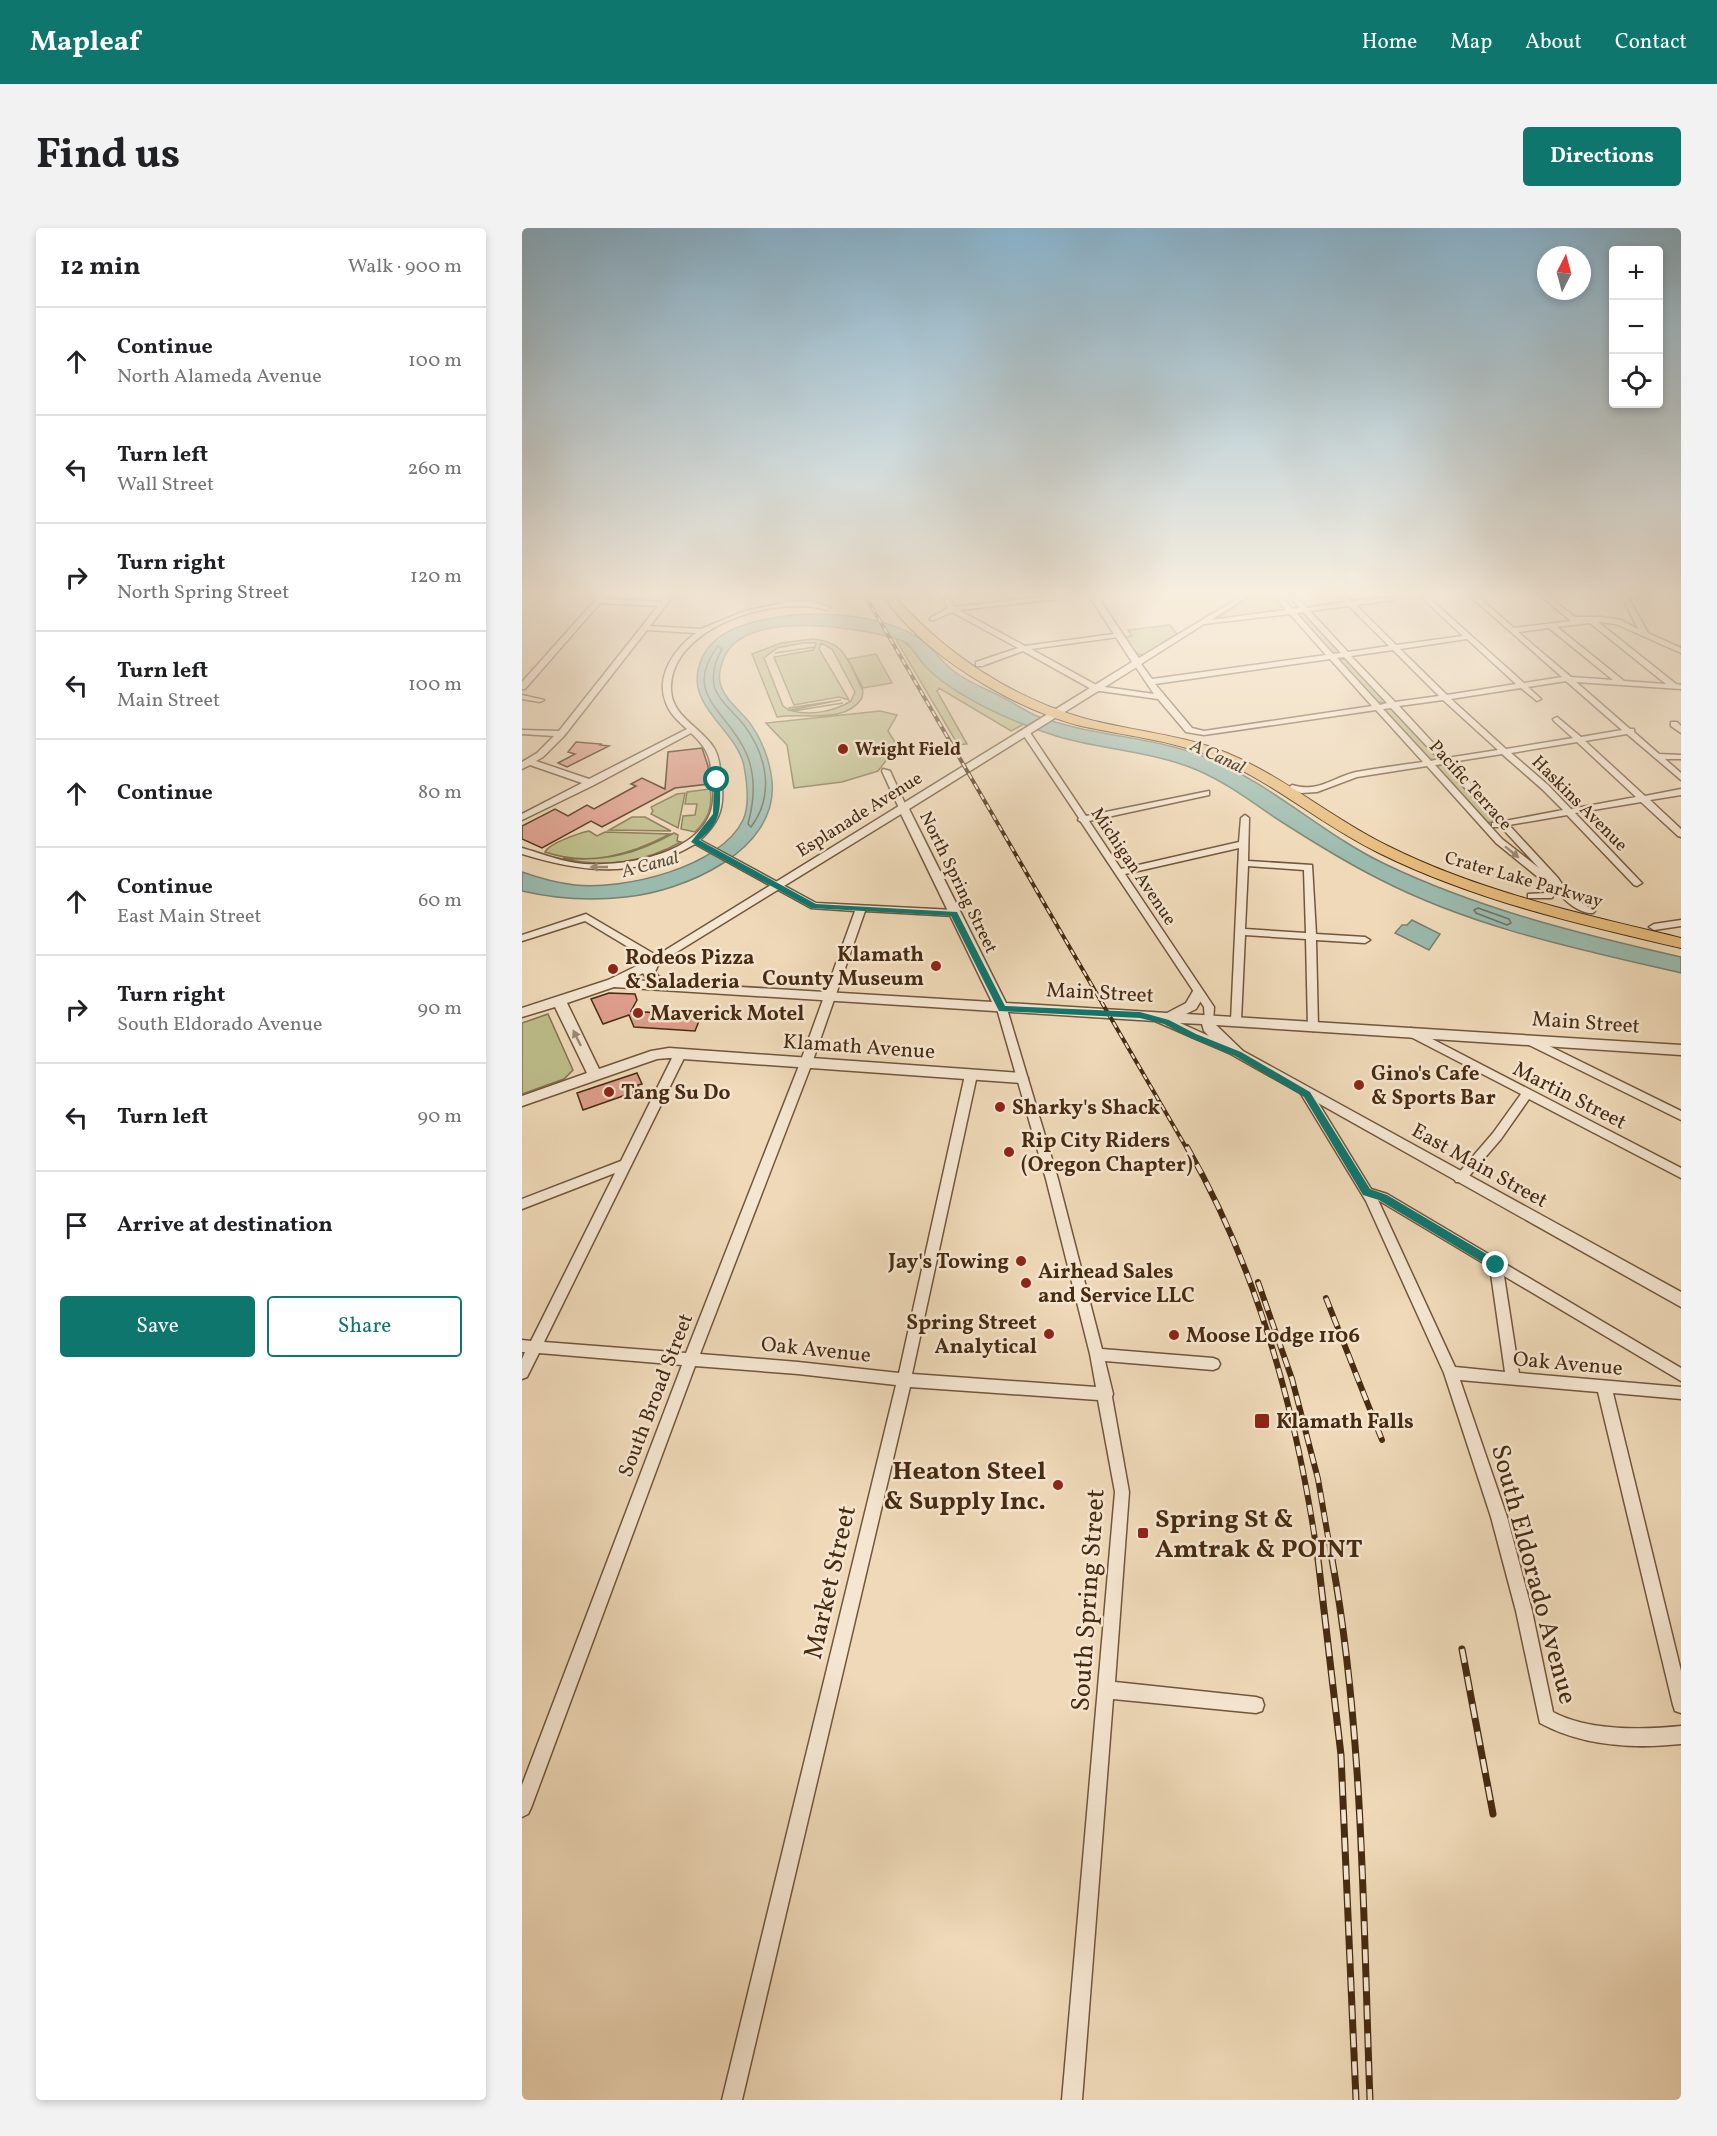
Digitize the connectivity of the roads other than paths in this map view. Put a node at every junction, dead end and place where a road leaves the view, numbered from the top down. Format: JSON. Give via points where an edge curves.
{"nodes":[{"id":1,"x":601,"y":684,"type":"edge"},
{"id":2,"x":669,"y":684,"type":"edge"},
{"id":3,"x":999,"y":684,"type":"edge"},
{"id":4,"x":1012,"y":684,"type":"edge"},
{"id":5,"x":1090,"y":684,"type":"edge"},
{"id":6,"x":1102,"y":684,"type":"edge"},
{"id":7,"x":1152,"y":684,"type":"edge"},
{"id":8,"x":1356,"y":684,"type":"edge"},
{"id":9,"x":1375,"y":684,"type":"edge"},
{"id":10,"x":1432,"y":684,"type":"edge"},
{"id":11,"x":1521,"y":684,"type":"edge"},
{"id":12,"x":1523,"y":684,"type":"edge"},
{"id":13,"x":1574,"y":684,"type":"edge"},
{"id":14,"x":1628,"y":684,"type":"edge"},
{"id":15,"x":1096,"y":688,"type":"junction"},
{"id":16,"x":1679,"y":688,"type":"edge"},
{"id":17,"x":522,"y":697,"type":"edge"},
{"id":18,"x":1160,"y":697,"type":"junction"},
{"id":19,"x":1445,"y":697,"type":"junction"},
{"id":20,"x":1537,"y":699,"type":"dead end"},
{"id":21,"x":540,"y":700,"type":"dead end"},
{"id":22,"x":1394,"y":705,"type":"junction"},
{"id":23,"x":1377,"y":707,"type":"junction"},
{"id":24,"x":1056,"y":714,"type":"junction"},
{"id":25,"x":1557,"y":719,"type":"dead end"},
{"id":26,"x":1674,"y":724,"type":"dead end"},
{"id":27,"x":691,"y":730,"type":"junction"},
{"id":28,"x":1029,"y":731,"type":"junction"},
{"id":29,"x":1631,"y":731,"type":"junction"},
{"id":30,"x":1681,"y":731,"type":"edge"},
{"id":31,"x":522,"y":732,"type":"edge"},
{"id":32,"x":561,"y":734,"type":"junction"},
{"id":33,"x":1577,"y":739,"type":"junction"},
{"id":34,"x":1501,"y":751,"type":"junction"},
{"id":35,"x":1658,"y":756,"type":"junction"},
{"id":36,"x":1681,"y":757,"type":"edge"},
{"id":37,"x":1445,"y":761,"type":"junction"},
{"id":38,"x":526,"y":764,"type":"edge"},
{"id":39,"x":1429,"y":764,"type":"junction"},
{"id":40,"x":886,"y":771,"type":"dead end"},
{"id":41,"x":1681,"y":777,"type":"edge"},
{"id":42,"x":591,"y":783,"type":"junction"},
{"id":43,"x":1292,"y":788,"type":"junction"},
{"id":44,"x":1681,"y":792,"type":"edge"},
{"id":45,"x":1206,"y":793,"type":"dead end"},
{"id":46,"x":1643,"y":800,"type":"junction"},
{"id":47,"x":903,"y":808,"type":"junction"},
{"id":48,"x":1569,"y":812,"type":"junction"},
{"id":49,"x":522,"y":817,"type":"edge"},
{"id":50,"x":1245,"y":818,"type":"dead end"},
{"id":51,"x":1082,"y":820,"type":"junction"},
{"id":52,"x":1501,"y":824,"type":"junction"},
{"id":53,"x":1488,"y":826,"type":"junction"},
{"id":54,"x":1681,"y":834,"type":"edge"},
{"id":55,"x":694,"y":840,"type":"junction"},
{"id":56,"x":1244,"y":844,"type":"junction"},
{"id":57,"x":522,"y":851,"type":"edge"},
{"id":58,"x":1242,"y":863,"type":"junction"},
{"id":59,"x":1120,"y":872,"type":"junction"},
{"id":60,"x":1637,"y":884,"type":"dead end"},
{"id":61,"x":778,"y":886,"type":"junction"},
{"id":62,"x":1531,"y":896,"type":"junction"},
{"id":63,"x":861,"y":909,"type":"junction"},
{"id":64,"x":1590,"y":910,"type":"junction"},
{"id":65,"x":954,"y":913,"type":"junction"},
{"id":66,"x":1681,"y":923,"type":"edge"},
{"id":67,"x":1654,"y":927,"type":"junction"},
{"id":68,"x":1239,"y":932,"type":"junction"},
{"id":69,"x":1681,"y":934,"type":"edge"},
{"id":70,"x":1311,"y":937,"type":"junction"},
{"id":71,"x":522,"y":938,"type":"edge"},
{"id":72,"x":1365,"y":940,"type":"dead end"},
{"id":73,"x":1681,"y":943,"type":"edge"},
{"id":74,"x":655,"y":962,"type":"junction"},
{"id":75,"x":613,"y":983,"type":"junction"},
{"id":76,"x":683,"y":988,"type":"junction"},
{"id":77,"x":1198,"y":994,"type":"junction"},
{"id":78,"x":829,"y":998,"type":"junction"},
{"id":79,"x":559,"y":1001,"type":"junction"},
{"id":80,"x":1002,"y":1009,"type":"junction"},
{"id":81,"x":522,"y":1013,"type":"edge"},
{"id":82,"x":1140,"y":1015,"type":"junction"},
{"id":83,"x":1169,"y":1017,"type":"junction"},
{"id":84,"x":1209,"y":1019,"type":"junction"},
{"id":85,"x":1236,"y":1021,"type":"junction"},
{"id":86,"x":1257,"y":1023,"type":"junction"},
{"id":87,"x":1313,"y":1027,"type":"junction"},
{"id":88,"x":1411,"y":1032,"type":"junction"},
{"id":89,"x":1529,"y":1040,"type":"junction"},
{"id":90,"x":1681,"y":1050,"type":"edge"},
{"id":91,"x":680,"y":1054,"type":"junction"},
{"id":92,"x":1238,"y":1054,"type":"junction"},
{"id":93,"x":806,"y":1063,"type":"junction"},
{"id":94,"x":595,"y":1075,"type":"junction"},
{"id":95,"x":971,"y":1075,"type":"junction"},
{"id":96,"x":1021,"y":1078,"type":"junction"},
{"id":97,"x":1307,"y":1094,"type":"junction"},
{"id":98,"x":1526,"y":1095,"type":"junction"},
{"id":99,"x":522,"y":1101,"type":"edge"},
{"id":100,"x":1681,"y":1116,"type":"edge"},
{"id":101,"x":626,"y":1164,"type":"junction"},
{"id":102,"x":1681,"y":1173,"type":"edge"},
{"id":103,"x":1460,"y":1179,"type":"junction"},
{"id":104,"x":1367,"y":1192,"type":"junction"},
{"id":105,"x":522,"y":1204,"type":"edge"},
{"id":106,"x":1496,"y":1265,"type":"junction"},
{"id":107,"x":1681,"y":1300,"type":"edge"},
{"id":108,"x":528,"y":1347,"type":"edge"},
{"id":109,"x":1097,"y":1354,"type":"junction"},
{"id":110,"x":691,"y":1359,"type":"junction"},
{"id":111,"x":1213,"y":1364,"type":"dead end"},
{"id":112,"x":1451,"y":1373,"type":"junction"},
{"id":113,"x":522,"y":1374,"type":"edge"},
{"id":114,"x":1681,"y":1374,"type":"edge"},
{"id":115,"x":1513,"y":1379,"type":"junction"},
{"id":116,"x":904,"y":1380,"type":"junction"},
{"id":117,"x":1604,"y":1387,"type":"junction"},
{"id":118,"x":1681,"y":1393,"type":"edge"},
{"id":119,"x":1106,"y":1394,"type":"junction"},
{"id":120,"x":1107,"y":1690,"type":"junction"},
{"id":121,"x":1256,"y":1705,"type":"dead end"},
{"id":122,"x":1681,"y":1705,"type":"edge"},
{"id":123,"x":1681,"y":1735,"type":"edge"},
{"id":124,"x":522,"y":1808,"type":"edge"},
{"id":125,"x":732,"y":2100,"type":"edge"},
{"id":126,"x":1072,"y":2100,"type":"edge"}],
"edges":[{"from":1,"to":32,"type":"street"},
{"from":2,"to":27,"type":"street","via":[[667,693],[676,713]]},
{"from":3,"to":24,"type":"main road","name":"Crater Lake Parkway"},
{"from":4,"to":24,"type":"main road","name":"Crater Lake Parkway"},
{"from":5,"to":15,"type":"street"},
{"from":6,"to":15,"type":"street","name":"Esplanade Avenue"},
{"from":7,"to":18,"type":"street"},
{"from":8,"to":23,"type":"street","name":"Pacific Terrace"},
{"from":9,"to":22,"type":"street","name":"Pacific Terrace"},
{"from":10,"to":19,"type":"street","name":"Haskins Avenue"},
{"from":11,"to":19,"type":"street"},
{"from":12,"to":20,"type":"street"},
{"from":13,"to":29,"type":"street"},
{"from":14,"to":16,"type":"street"},
{"from":15,"to":18,"type":"street"},
{"from":15,"to":24,"type":"street","name":"Esplanade Avenue"},
{"from":17,"to":21,"type":"street"},
{"from":18,"to":23,"type":"street","via":[[1195,733]]},
{"from":19,"to":22,"type":"street"},
{"from":19,"to":34,"type":"street","name":"Haskins Avenue"},
{"from":22,"to":23,"type":"street"},
{"from":22,"to":37,"type":"street","name":"Pacific Terrace"},
{"from":23,"to":39,"type":"street","name":"Pacific Terrace"},
{"from":24,"to":28,"type":"street","name":"Esplanade Avenue"},
{"from":24,"to":43,"type":"main road","name":"Crater Lake Parkway","via":[[1189,738],[1237,755]]},
{"from":24,"to":73,"type":"main road","name":"Crater Lake Parkway","via":[[1190,745],[1239,763],[1345,830],[1436,875],[1519,902]]},
{"from":25,"to":33,"type":"street"},
{"from":26,"to":30,"type":"street"},
{"from":27,"to":42,"type":"street"},
{"from":27,"to":55,"type":"street","via":[[704,739],[714,756],[718,797],[717,814],[706,831]]},
{"from":28,"to":47,"type":"street","name":"Esplanade Avenue"},
{"from":28,"to":51,"type":"street","name":"Michigan Avenue"},
{"from":29,"to":33,"type":"street"},
{"from":29,"to":35,"type":"street"},
{"from":31,"to":32,"type":"street"},
{"from":32,"to":38,"type":"street"},
{"from":33,"to":34,"type":"street"},
{"from":33,"to":46,"type":"street"},
{"from":34,"to":37,"type":"street"},
{"from":34,"to":48,"type":"street","name":"Haskins Avenue"},
{"from":35,"to":36,"type":"street"},
{"from":35,"to":41,"type":"street"},
{"from":37,"to":39,"type":"street"},
{"from":37,"to":52,"type":"street","name":"Pacific Terrace"},
{"from":38,"to":42,"type":"street"},
{"from":39,"to":43,"type":"street","via":[[1356,774],[1320,790],[1301,792]]},
{"from":39,"to":53,"type":"street","name":"Pacific Terrace"},
{"from":40,"to":47,"type":"street","name":"North Spring Street"},
{"from":42,"to":49,"type":"street"},
{"from":43,"to":62,"type":"main road","name":"Crater Lake Parkway","via":[[1394,846],[1461,875]]},
{"from":44,"to":46,"type":"street"},
{"from":45,"to":51,"type":"street"},
{"from":46,"to":48,"type":"street"},
{"from":46,"to":54,"type":"street"},
{"from":47,"to":61,"type":"street","name":"Esplanade Avenue"},
{"from":47,"to":65,"type":"street","name":"North Spring Street"},
{"from":48,"to":52,"type":"street"},
{"from":48,"to":60,"type":"street","name":"Haskins Avenue"},
{"from":50,"to":56,"type":"street"},
{"from":51,"to":59,"type":"street","name":"Michigan Avenue"},
{"from":52,"to":53,"type":"street"},
{"from":52,"to":64,"type":"street","name":"Pacific Terrace","via":[[1555,880],[1567,898]]},
{"from":53,"to":62,"type":"street","name":"Pacific Terrace","one_way":true,"via":[[1499,841],[1548,880],[1553,889],[1549,896]]},
{"from":55,"to":57,"type":"street","one_way":true,"via":[[650,860],[610,867],[565,864]]},
{"from":55,"to":61,"type":"street"},
{"from":56,"to":58,"type":"street"},
{"from":56,"to":59,"type":"street"},
{"from":58,"to":68,"type":"street"},
{"from":58,"to":70,"type":"street","via":[[1309,867]]},
{"from":59,"to":77,"type":"street","name":"Michigan Avenue"},
{"from":61,"to":63,"type":"street","via":[[814,906]]},
{"from":61,"to":74,"type":"street","name":"Esplanade Avenue"},
{"from":62,"to":64,"type":"main road","name":"Crater Lake Parkway"},
{"from":63,"to":65,"type":"street"},
{"from":63,"to":78,"type":"street","name":"South Broad Street"},
{"from":64,"to":67,"type":"main road","name":"Crater Lake Parkway"},
{"from":65,"to":80,"type":"street","name":"North Spring Street"},
{"from":66,"to":67,"type":"street"},
{"from":67,"to":69,"type":"main road","name":"Crater Lake Parkway"},
{"from":68,"to":70,"type":"street"},
{"from":68,"to":85,"type":"street"},
{"from":70,"to":72,"type":"street"},
{"from":70,"to":87,"type":"street"},
{"from":71,"to":74,"type":"street","via":[[586,917]]},
{"from":74,"to":75,"type":"street","name":"Esplanade Avenue"},
{"from":74,"to":76,"type":"street","via":[[649,972],[653,979]]},
{"from":75,"to":76,"type":"street","name":"Main Street"},
{"from":75,"to":79,"type":"street","name":"Main Street"},
{"from":76,"to":78,"type":"street","name":"Main Street"},
{"from":77,"to":83,"type":"street","via":[[1183,1013]]},
{"from":77,"to":84,"type":"street","name":"Michigan Avenue","via":[[1209,1007]]},
{"from":78,"to":80,"type":"street","name":"Main Street"},
{"from":78,"to":93,"type":"street","name":"South Broad Street"},
{"from":79,"to":81,"type":"street","name":"Main Street"},
{"from":94,"to":79,"type":"street","one_way":true},
{"from":80,"to":82,"type":"street","name":"Main Street"},
{"from":80,"to":96,"type":"street","name":"South Spring Street"},
{"from":82,"to":83,"type":"street","name":"Main Street"},
{"from":82,"to":92,"type":"street","via":[[1166,1022]]},
{"from":83,"to":84,"type":"street","name":"Main Street"},
{"from":84,"to":85,"type":"street","name":"Main Street"},
{"from":84,"to":92,"type":"street","name":"East Main Street","via":[[1209,1028]]},
{"from":85,"to":86,"type":"street","name":"Main Street"},
{"from":86,"to":87,"type":"street","name":"Main Street"},
{"from":86,"to":92,"type":"street","via":[[1228,1031],[1228,1041]]},
{"from":87,"to":88,"type":"street","name":"Main Street"},
{"from":88,"to":89,"type":"street","name":"Main Street"},
{"from":88,"to":98,"type":"street","name":"Martin Street"},
{"from":89,"to":90,"type":"street","name":"Main Street"},
{"from":89,"to":100,"type":"street"},
{"from":91,"to":93,"type":"street","name":"Klamath Avenue"},
{"from":91,"to":94,"type":"street","name":"Klamath Avenue","via":[[656,1054]]},
{"from":91,"to":101,"type":"street"},
{"from":92,"to":97,"type":"street","name":"East Main Street"},
{"from":93,"to":95,"type":"street","name":"Klamath Avenue"},
{"from":93,"to":110,"type":"street","name":"South Broad Street"},
{"from":94,"to":99,"type":"street","name":"Klamath Avenue"},
{"from":95,"to":96,"type":"street","name":"Klamath Avenue"},
{"from":95,"to":116,"type":"street","name":"Market Street"},
{"from":96,"to":109,"type":"street","name":"South Spring Street","via":[[1052,1179]]},
{"from":97,"to":103,"type":"street","name":"East Main Street"},
{"from":97,"to":104,"type":"street","name":"South Eldorado Avenue"},
{"from":98,"to":102,"type":"street","name":"Martin Street"},
{"from":98,"to":103,"type":"street"},
{"from":101,"to":105,"type":"street"},
{"from":101,"to":108,"type":"street"},
{"from":103,"to":107,"type":"street","name":"East Main Street"},
{"from":104,"to":106,"type":"street","via":[[1383,1197]]},
{"from":104,"to":112,"type":"street","name":"South Eldorado Avenue"},
{"from":106,"to":114,"type":"street"},
{"from":106,"to":115,"type":"street"},
{"from":108,"to":110,"type":"street","name":"Oak Avenue"},
{"from":108,"to":113,"type":"street"},
{"from":109,"to":111,"type":"street"},
{"from":109,"to":119,"type":"street","name":"South Spring Street"},
{"from":110,"to":116,"type":"street","name":"Oak Avenue"},
{"from":110,"to":124,"type":"street","name":"South Broad Street"},
{"from":112,"to":115,"type":"street","name":"Oak Avenue"},
{"from":112,"to":123,"type":"street","name":"South Eldorado Avenue","via":[[1499,1517],[1546,1717],[1556,1725],[1581,1730],[1657,1739]]},
{"from":115,"to":117,"type":"street","name":"Oak Avenue"},
{"from":116,"to":119,"type":"street","name":"Oak Avenue"},
{"from":116,"to":125,"type":"street","name":"Market Street"},
{"from":117,"to":118,"type":"street","name":"Oak Avenue"},
{"from":117,"to":122,"type":"street"},
{"from":119,"to":120,"type":"street","name":"South Spring Street","via":[[1122,1492]]},
{"from":120,"to":121,"type":"street"},
{"from":120,"to":126,"type":"street","name":"South Spring Street"}]}
